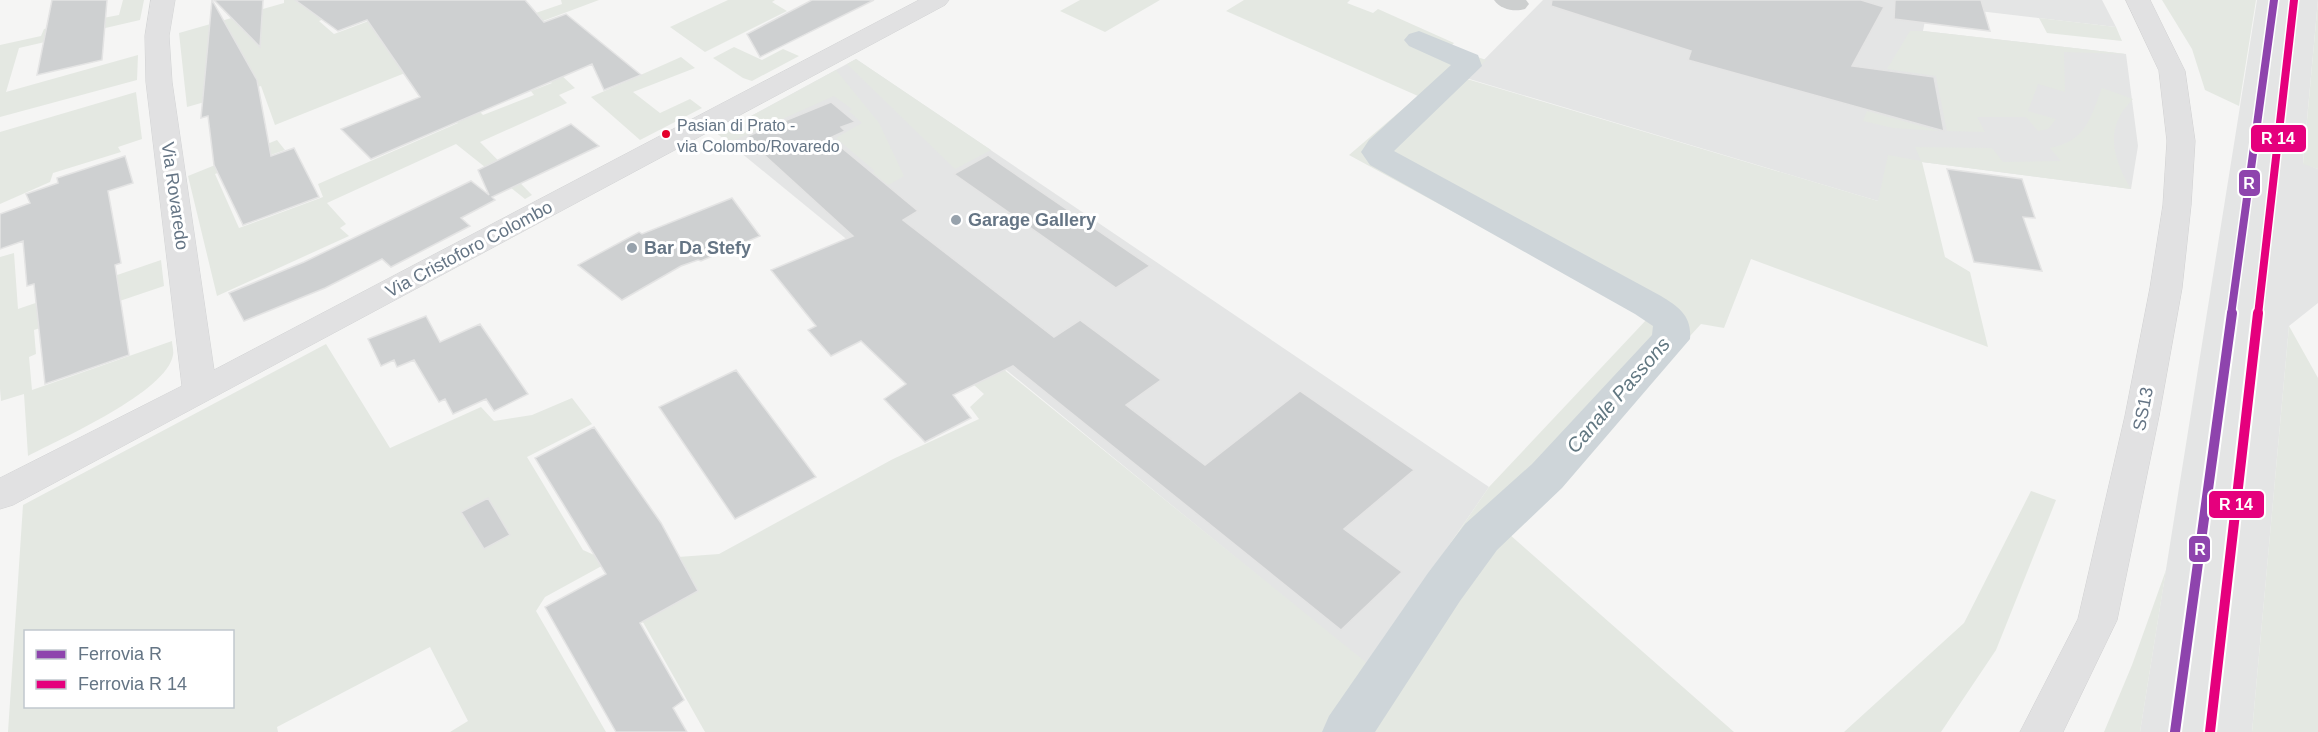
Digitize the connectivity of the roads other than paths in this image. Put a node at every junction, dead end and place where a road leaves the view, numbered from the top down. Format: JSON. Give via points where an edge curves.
{"nodes":[{"id":1,"x":163,"y":0,"type":"edge"},
{"id":2,"x":937,"y":0,"type":"edge"},
{"id":3,"x":2138,"y":0,"type":"edge"},
{"id":4,"x":200,"y":392,"type":"junction"},
{"id":5,"x":0,"y":495,"type":"edge"},
{"id":6,"x":2041,"y":732,"type":"edge"}],
"edges":[{"from":1,"to":4,"type":"main road","name":"Via Rovaredo","via":[[158,36],[159,82]]},
{"from":2,"to":4,"type":"main road","name":"Via Cristoforo Colombo"},
{"from":3,"to":6,"type":"main road","name":"SS13","number":"SS13","via":[[2172,71],[2181,141],[2178,205],[2142,416],[2097,620]]},
{"from":4,"to":5,"type":"main road","name":"Via Cristoforo Colombo"}]}
